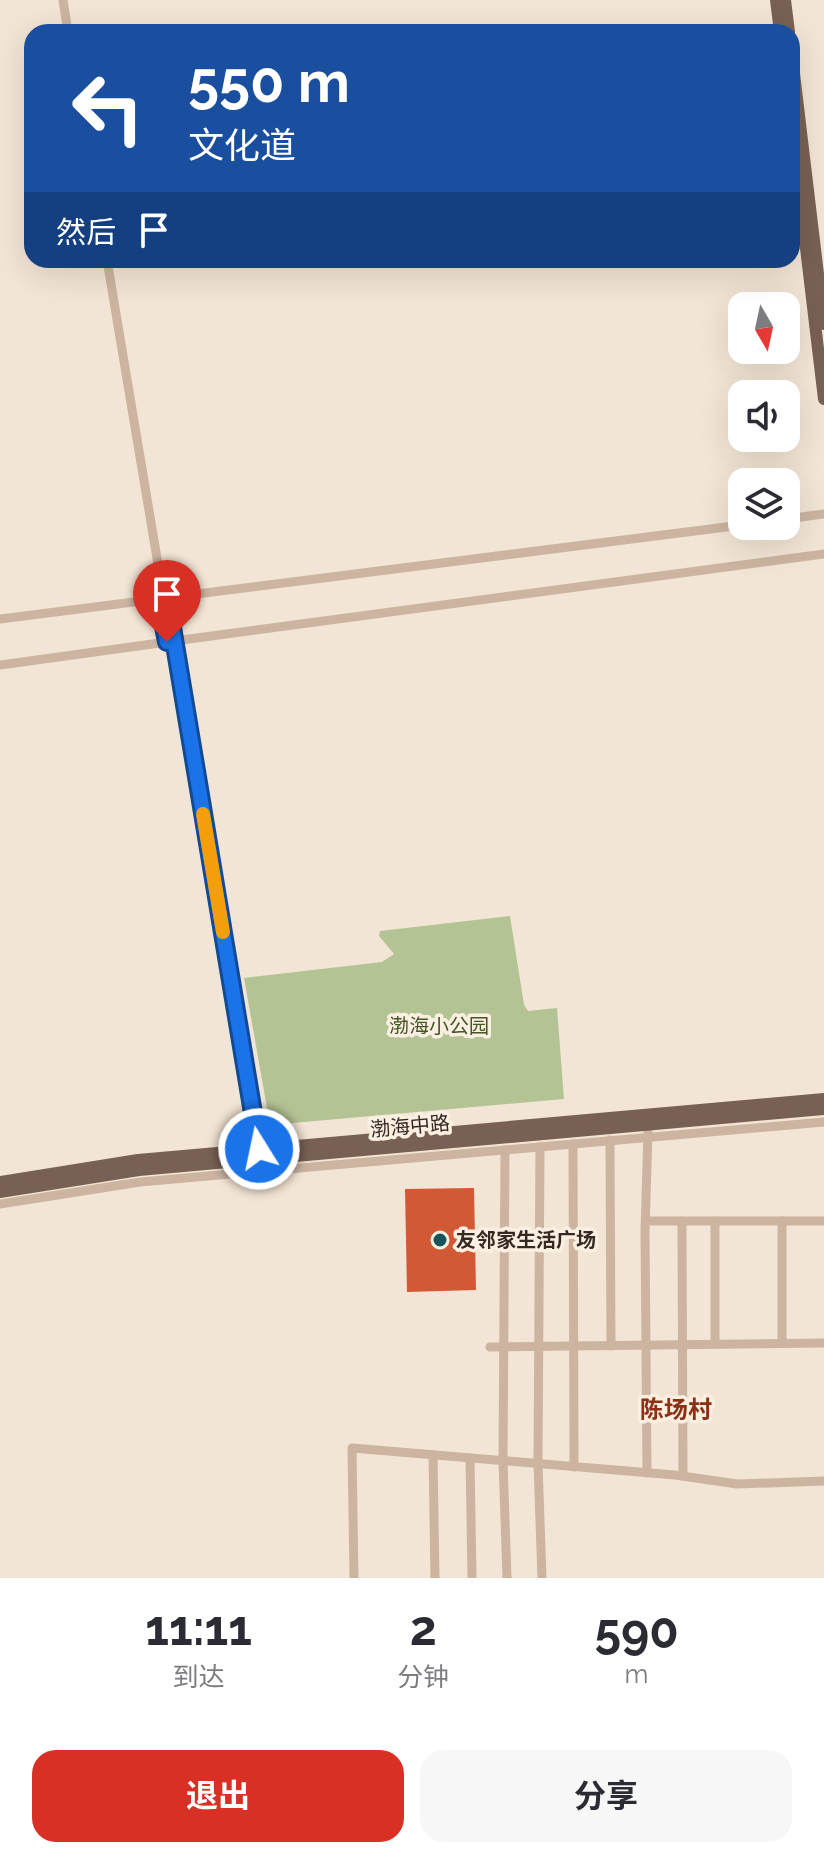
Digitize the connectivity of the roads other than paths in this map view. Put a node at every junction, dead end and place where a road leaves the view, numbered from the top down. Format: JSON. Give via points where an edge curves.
{"nodes":[{"id":1,"x":63,"y":0,"type":"edge"},
{"id":2,"x":776,"y":0,"type":"edge"},
{"id":3,"x":785,"y":0,"type":"edge"},
{"id":4,"x":67,"y":24,"type":"edge"},
{"id":5,"x":779,"y":24,"type":"edge"},
{"id":6,"x":788,"y":24,"type":"edge"},
{"id":7,"x":800,"y":124,"type":"edge"},
{"id":8,"x":800,"y":198,"type":"edge"},
{"id":9,"x":108,"y":268,"type":"edge"},
{"id":10,"x":824,"y":324,"type":"edge"},
{"id":11,"x":824,"y":399,"type":"edge"},
{"id":12,"x":824,"y":514,"type":"edge"},
{"id":13,"x":800,"y":517,"type":"edge"},
{"id":14,"x":728,"y":527,"type":"edge"},
{"id":15,"x":824,"y":554,"type":"edge"},
{"id":16,"x":164,"y":600,"type":"junction"},
{"id":17,"x":0,"y":619,"type":"edge"},
{"id":18,"x":170,"y":642,"type":"junction"},
{"id":19,"x":0,"y":665,"type":"edge"},
{"id":20,"x":824,"y":1099,"type":"edge"},
{"id":21,"x":824,"y":1109,"type":"edge"},
{"id":22,"x":824,"y":1122,"type":"edge"},
{"id":23,"x":648,"y":1131,"type":"junction"},
{"id":24,"x":610,"y":1140,"type":"junction"},
{"id":25,"x":573,"y":1144,"type":"junction"},
{"id":26,"x":540,"y":1147,"type":"junction"},
{"id":27,"x":505,"y":1150,"type":"junction"},
{"id":28,"x":256,"y":1155,"type":"junction"},
{"id":29,"x":0,"y":1182,"type":"edge"},
{"id":30,"x":0,"y":1192,"type":"edge"},
{"id":31,"x":0,"y":1204,"type":"edge"},
{"id":32,"x":646,"y":1221,"type":"junction"},
{"id":33,"x":682,"y":1221,"type":"junction"},
{"id":34,"x":715,"y":1221,"type":"junction"},
{"id":35,"x":782,"y":1221,"type":"junction"},
{"id":36,"x":824,"y":1221,"type":"edge"},
{"id":37,"x":782,"y":1343,"type":"junction"},
{"id":38,"x":824,"y":1343,"type":"edge"},
{"id":39,"x":715,"y":1344,"type":"junction"},
{"id":40,"x":646,"y":1345,"type":"junction"},
{"id":41,"x":682,"y":1345,"type":"junction"},
{"id":42,"x":574,"y":1346,"type":"junction"},
{"id":43,"x":611,"y":1346,"type":"junction"},
{"id":44,"x":490,"y":1347,"type":"dead end"},
{"id":45,"x":505,"y":1347,"type":"junction"},
{"id":46,"x":539,"y":1347,"type":"junction"},
{"id":47,"x":433,"y":1455,"type":"junction"},
{"id":48,"x":470,"y":1458,"type":"junction"},
{"id":49,"x":503,"y":1461,"type":"junction"},
{"id":50,"x":538,"y":1464,"type":"junction"},
{"id":51,"x":574,"y":1467,"type":"junction"},
{"id":52,"x":647,"y":1473,"type":"junction"},
{"id":53,"x":683,"y":1476,"type":"junction"},
{"id":54,"x":824,"y":1481,"type":"edge"},
{"id":55,"x":354,"y":1578,"type":"edge"},
{"id":56,"x":435,"y":1578,"type":"edge"},
{"id":57,"x":472,"y":1578,"type":"edge"},
{"id":58,"x":507,"y":1578,"type":"edge"},
{"id":59,"x":542,"y":1578,"type":"edge"}],
"edges":[{"from":1,"to":4,"type":"street"},
{"from":2,"to":5,"type":"main road"},
{"from":3,"to":6,"type":"main road"},
{"from":7,"to":10,"type":"main road"},
{"from":8,"to":11,"type":"main road"},
{"from":9,"to":16,"type":"street"},
{"from":12,"to":13,"type":"street"},
{"from":14,"to":16,"type":"street"},
{"from":15,"to":18,"type":"street"},
{"from":16,"to":17,"type":"street"},
{"from":16,"to":18,"type":"main road","via":[[162,616]]},
{"from":18,"to":19,"type":"street"},
{"from":18,"to":28,"type":"main road"},
{"from":20,"to":28,"type":"main road","name":"渤海中路"},
{"from":21,"to":23,"type":"main road","name":"渤海中路"},
{"from":22,"to":23,"type":"street"},
{"from":23,"to":24,"type":"street"},
{"from":23,"to":28,"type":"main road","name":"渤海中路"},
{"from":23,"to":32,"type":"street"},
{"from":24,"to":25,"type":"street"},
{"from":24,"to":43,"type":"street"},
{"from":25,"to":26,"type":"street"},
{"from":25,"to":42,"type":"street"},
{"from":26,"to":27,"type":"street"},
{"from":26,"to":46,"type":"street"},
{"from":27,"to":31,"type":"street","via":[[129,1183]]},
{"from":27,"to":45,"type":"street"},
{"from":28,"to":29,"type":"main road","name":"渤海中路","via":[[138,1160]]},
{"from":28,"to":30,"type":"main road","name":"渤海中路"},
{"from":32,"to":33,"type":"street"},
{"from":32,"to":40,"type":"street"},
{"from":33,"to":34,"type":"street"},
{"from":33,"to":41,"type":"street"},
{"from":34,"to":35,"type":"street"},
{"from":34,"to":39,"type":"street"},
{"from":35,"to":36,"type":"street"},
{"from":35,"to":37,"type":"street"},
{"from":37,"to":38,"type":"street"},
{"from":37,"to":39,"type":"street"},
{"from":39,"to":41,"type":"street"},
{"from":40,"to":41,"type":"street"},
{"from":40,"to":43,"type":"street"},
{"from":40,"to":52,"type":"street"},
{"from":41,"to":53,"type":"street"},
{"from":42,"to":43,"type":"street"},
{"from":42,"to":46,"type":"street"},
{"from":42,"to":51,"type":"street"},
{"from":44,"to":45,"type":"street"},
{"from":45,"to":46,"type":"street"},
{"from":45,"to":49,"type":"street"},
{"from":46,"to":50,"type":"street"},
{"from":47,"to":48,"type":"street"},
{"from":47,"to":55,"type":"street","via":[[352,1448]]},
{"from":47,"to":56,"type":"street"},
{"from":48,"to":49,"type":"street"},
{"from":48,"to":57,"type":"street"},
{"from":49,"to":50,"type":"street"},
{"from":49,"to":58,"type":"street"},
{"from":50,"to":51,"type":"street"},
{"from":50,"to":59,"type":"street"},
{"from":51,"to":52,"type":"street"},
{"from":52,"to":53,"type":"street"},
{"from":53,"to":54,"type":"street","via":[[737,1484]]}]}
